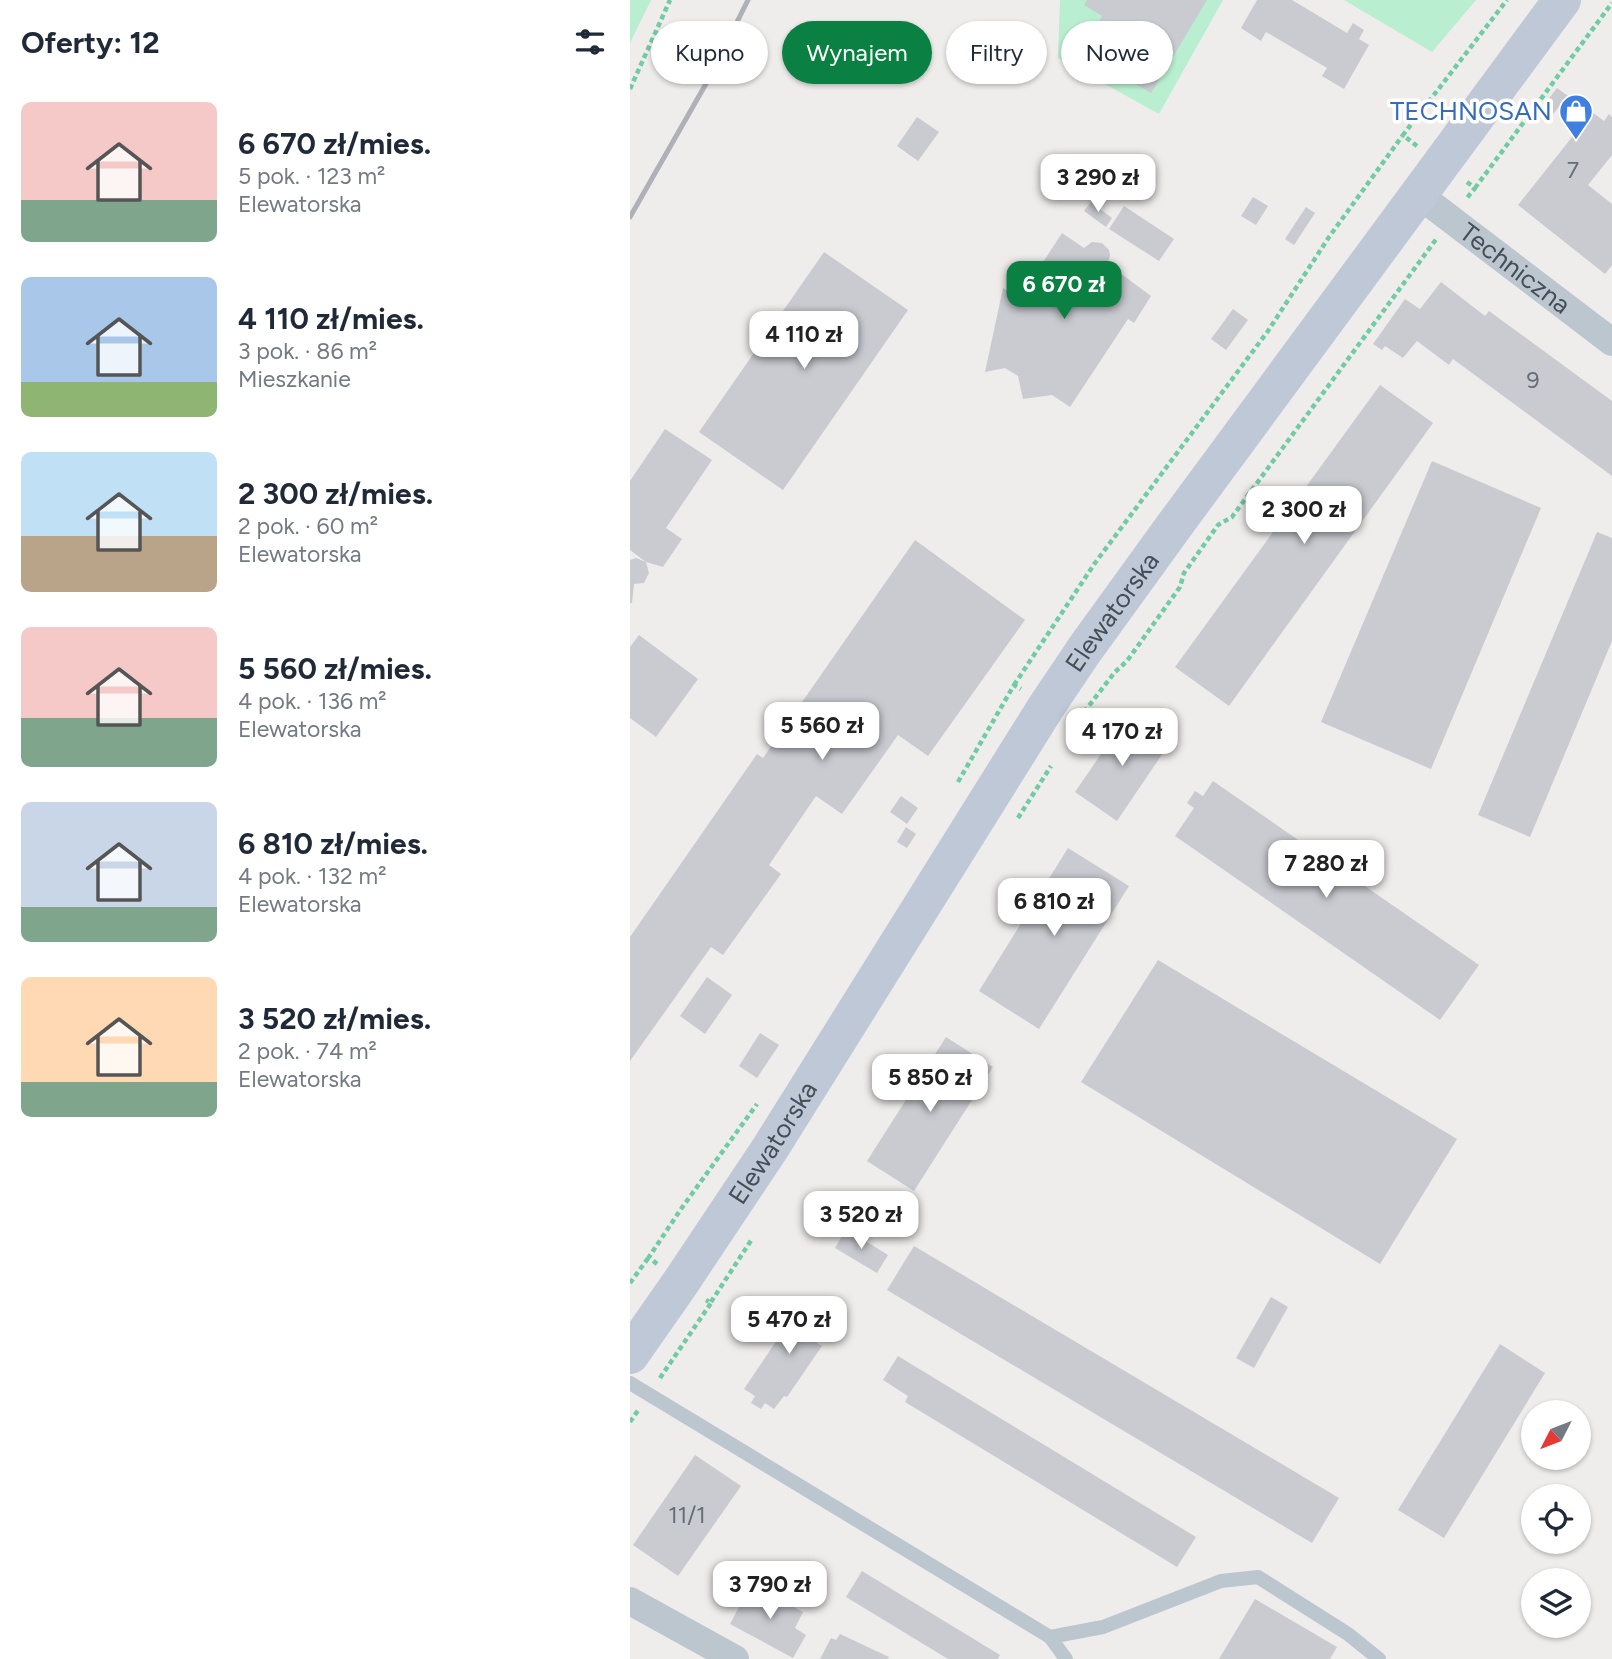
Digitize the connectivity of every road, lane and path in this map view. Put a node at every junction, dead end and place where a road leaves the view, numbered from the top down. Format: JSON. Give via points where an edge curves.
{"nodes":[{"id":1,"x":670,"y":0,"type":"edge"},
{"id":2,"x":1562,"y":0,"type":"edge"},
{"id":3,"x":1612,"y":3,"type":"edge"},
{"id":4,"x":630,"y":89,"type":"edge"},
{"id":5,"x":1403,"y":135,"type":"dead end"},
{"id":6,"x":1475,"y":188,"type":"dead end"},
{"id":7,"x":1419,"y":195,"type":"junction"},
{"id":8,"x":1612,"y":342,"type":"edge"},
{"id":9,"x":1014,"y":685,"type":"dead end"},
{"id":10,"x":649,"y":1257,"type":"dead end"},
{"id":11,"x":630,"y":1283,"type":"edge"},
{"id":12,"x":630,"y":1356,"type":"edge"},
{"id":13,"x":630,"y":1383,"type":"edge"},
{"id":14,"x":630,"y":1601,"type":"edge"},
{"id":15,"x":1051,"y":1637,"type":"junction"},
{"id":16,"x":735,"y":1659,"type":"edge"},
{"id":17,"x":1066,"y":1659,"type":"edge"},
{"id":18,"x":1379,"y":1659,"type":"edge"}],
"edges":[{"from":1,"to":4,"type":"path"},
{"from":2,"to":7,"type":"street","name":"Elewatorska"},
{"from":3,"to":6,"type":"path"},
{"from":5,"to":9,"type":"path","via":[[1329,237],[1269,331],[1095,564]]},
{"from":7,"to":8,"type":"street","name":"Techniczna"},
{"from":7,"to":12,"type":"street","name":"Elewatorska","via":[[1085,649],[771,1146]]},
{"from":10,"to":11,"type":"path"},
{"from":13,"to":15,"type":"lane"},
{"from":14,"to":16,"type":"street"},
{"from":15,"to":17,"type":"lane"},
{"from":15,"to":18,"type":"lane","via":[[1103,1627],[1221,1581],[1258,1577]]}]}
